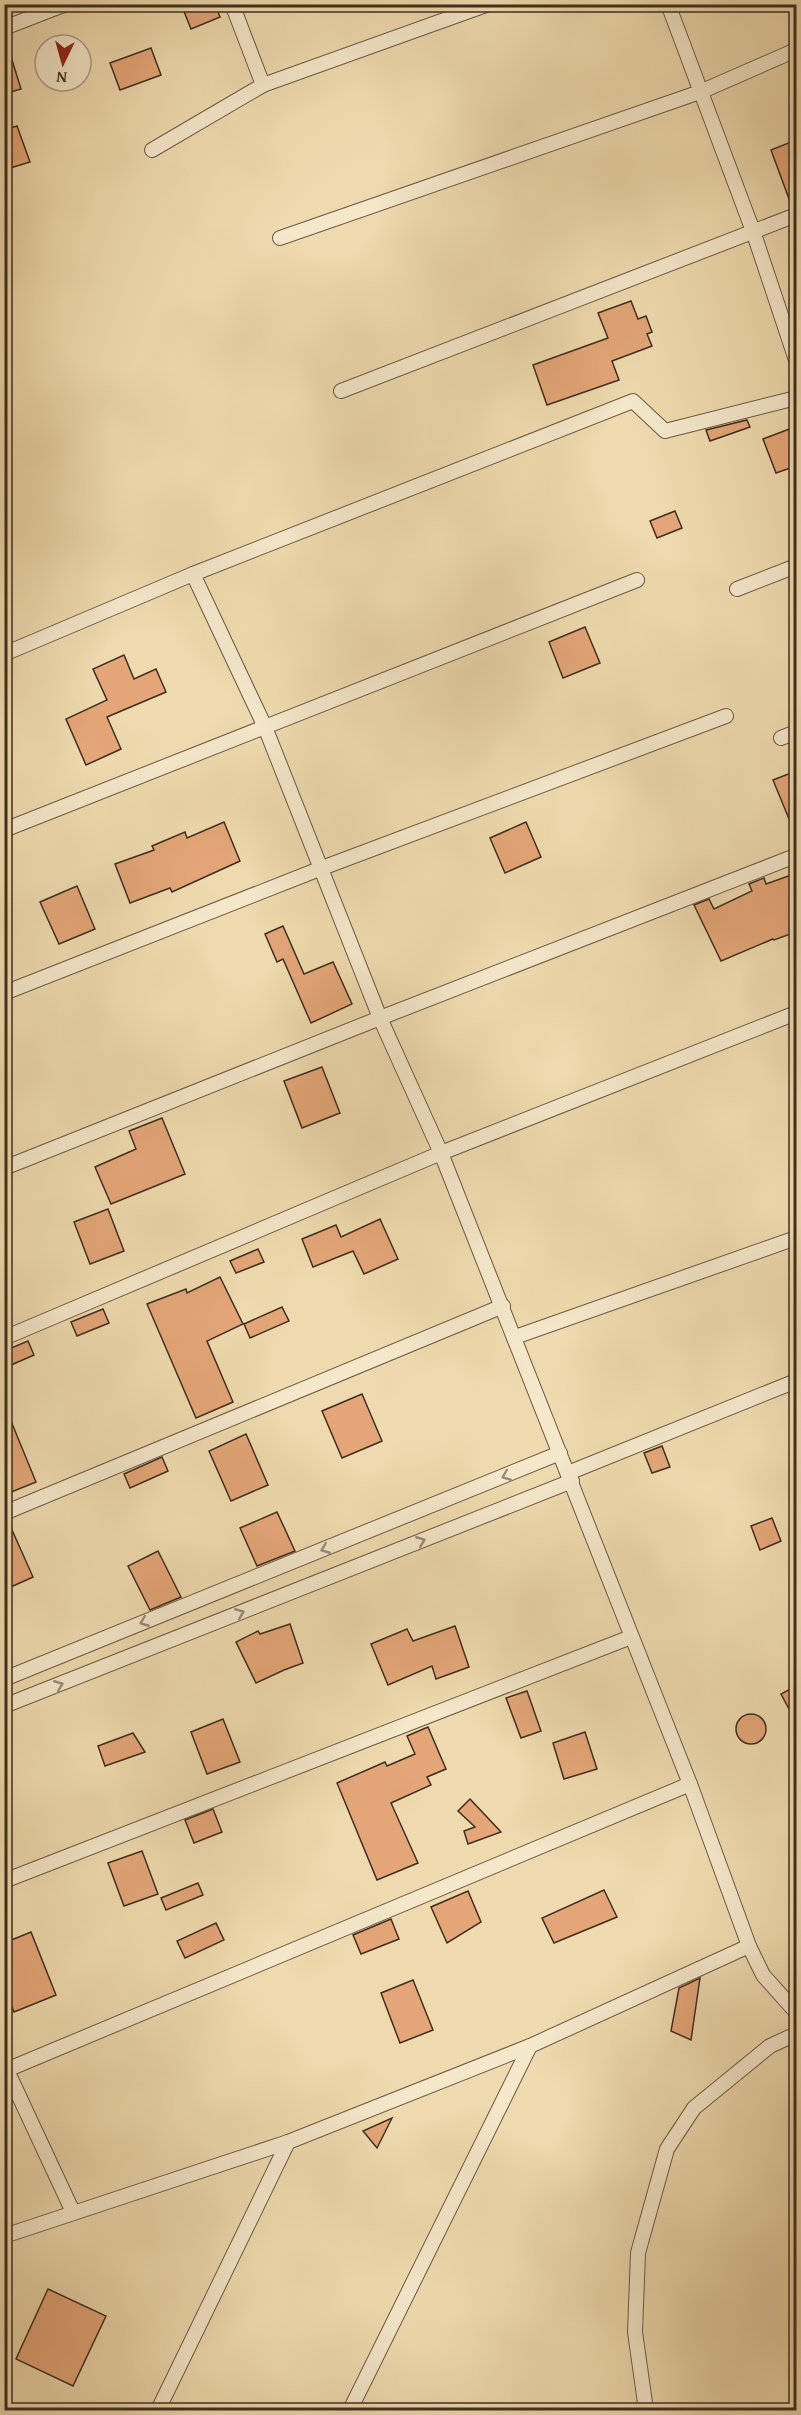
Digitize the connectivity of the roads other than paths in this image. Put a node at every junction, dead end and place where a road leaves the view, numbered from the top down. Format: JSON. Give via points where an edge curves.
{"nodes":[{"id":1,"x":66,"y":4,"type":"edge"},
{"id":2,"x":232,"y":4,"type":"edge"},
{"id":3,"x":489,"y":4,"type":"edge"},
{"id":4,"x":668,"y":4,"type":"edge"},
{"id":5,"x":4,"y":28,"type":"edge"},
{"id":6,"x":796,"y":50,"type":"edge"},
{"id":7,"x":263,"y":86,"type":"junction"},
{"id":8,"x":700,"y":92,"type":"junction"},
{"id":9,"x":152,"y":150,"type":"dead end"},
{"id":10,"x":796,"y":215,"type":"edge"},
{"id":11,"x":753,"y":231,"type":"junction"},
{"id":12,"x":280,"y":238,"type":"dead end"},
{"id":13,"x":796,"y":360,"type":"edge"},
{"id":14,"x":341,"y":392,"type":"dead end"},
{"id":15,"x":796,"y":398,"type":"edge"},
{"id":16,"x":796,"y":566,"type":"edge"},
{"id":17,"x":193,"y":574,"type":"junction"},
{"id":18,"x":637,"y":580,"type":"dead end"},
{"id":19,"x":737,"y":589,"type":"dead end"},
{"id":20,"x":4,"y":654,"type":"edge"},
{"id":21,"x":726,"y":716,"type":"dead end"},
{"id":22,"x":265,"y":727,"type":"junction"},
{"id":23,"x":796,"y":732,"type":"edge"},
{"id":24,"x":781,"y":738,"type":"dead end"},
{"id":25,"x":4,"y":830,"type":"edge"},
{"id":26,"x":790,"y":858,"type":"dead end"},
{"id":27,"x":322,"y":868,"type":"junction"},
{"id":28,"x":4,"y":993,"type":"edge"},
{"id":29,"x":796,"y":1013,"type":"edge"},
{"id":30,"x":380,"y":1018,"type":"junction"},
{"id":31,"x":441,"y":1153,"type":"junction"},
{"id":32,"x":4,"y":1168,"type":"edge"},
{"id":33,"x":796,"y":1238,"type":"edge"},
{"id":34,"x":503,"y":1306,"type":"junction"},
{"id":35,"x":515,"y":1337,"type":"junction"},
{"id":36,"x":4,"y":1338,"type":"edge"},
{"id":37,"x":796,"y":1381,"type":"edge"},
{"id":38,"x":560,"y":1454,"type":"junction"},
{"id":39,"x":570,"y":1477,"type":"junction"},
{"id":40,"x":4,"y":1513,"type":"edge"},
{"id":41,"x":631,"y":1637,"type":"junction"},
{"id":42,"x":4,"y":1679,"type":"edge"},
{"id":43,"x":4,"y":1706,"type":"edge"},
{"id":44,"x":690,"y":1784,"type":"junction"},
{"id":45,"x":4,"y":1881,"type":"edge"},
{"id":46,"x":749,"y":1946,"type":"junction"},
{"id":47,"x":796,"y":2012,"type":"edge"},
{"id":48,"x":796,"y":2034,"type":"edge"},
{"id":49,"x":530,"y":2046,"type":"junction"},
{"id":50,"x":5,"y":2069,"type":"edge"},
{"id":51,"x":288,"y":2142,"type":"junction"},
{"id":52,"x":73,"y":2212,"type":"junction"},
{"id":53,"x":4,"y":2236,"type":"edge"},
{"id":54,"x":158,"y":2410,"type":"edge"},
{"id":55,"x":350,"y":2410,"type":"edge"},
{"id":56,"x":646,"y":2410,"type":"edge"}],
"edges":[{"from":1,"to":5,"type":"street"},
{"from":2,"to":7,"type":"street"},
{"from":3,"to":7,"type":"street"},
{"from":4,"to":8,"type":"street"},
{"from":6,"to":8,"type":"street"},
{"from":7,"to":9,"type":"street"},
{"from":8,"to":11,"type":"street"},
{"from":8,"to":12,"type":"street"},
{"from":10,"to":11,"type":"street"},
{"from":11,"to":13,"type":"street"},
{"from":11,"to":14,"type":"street"},
{"from":15,"to":17,"type":"street","via":[[665,431],[633,401]]},
{"from":16,"to":19,"type":"street"},
{"from":17,"to":20,"type":"street"},
{"from":17,"to":22,"type":"street"},
{"from":18,"to":22,"type":"street"},
{"from":21,"to":27,"type":"street"},
{"from":22,"to":25,"type":"street"},
{"from":22,"to":27,"type":"street"},
{"from":23,"to":24,"type":"street"},
{"from":26,"to":30,"type":"street"},
{"from":27,"to":28,"type":"street"},
{"from":27,"to":30,"type":"street"},
{"from":29,"to":31,"type":"street"},
{"from":30,"to":31,"type":"street"},
{"from":30,"to":32,"type":"street"},
{"from":31,"to":34,"type":"street"},
{"from":31,"to":36,"type":"street"},
{"from":33,"to":35,"type":"street"},
{"from":34,"to":35,"type":"street"},
{"from":34,"to":40,"type":"street"},
{"from":35,"to":38,"type":"street"},
{"from":37,"to":39,"type":"street"},
{"from":38,"to":39,"type":"street"},
{"from":38,"to":42,"type":"street","one_way":true},
{"from":39,"to":41,"type":"street"},
{"from":43,"to":39,"type":"street","one_way":true},
{"from":41,"to":44,"type":"street"},
{"from":41,"to":45,"type":"street"},
{"from":44,"to":46,"type":"street"},
{"from":44,"to":50,"type":"street"},
{"from":46,"to":47,"type":"street","via":[[763,1975]]},
{"from":46,"to":49,"type":"street"},
{"from":48,"to":56,"type":"street","via":[[770,2046],[694,2108],[667,2149],[638,2253],[635,2332]]},
{"from":49,"to":51,"type":"street"},
{"from":49,"to":55,"type":"street"},
{"from":50,"to":52,"type":"street"},
{"from":51,"to":52,"type":"street"},
{"from":51,"to":54,"type":"street"},
{"from":52,"to":53,"type":"street"}]}
